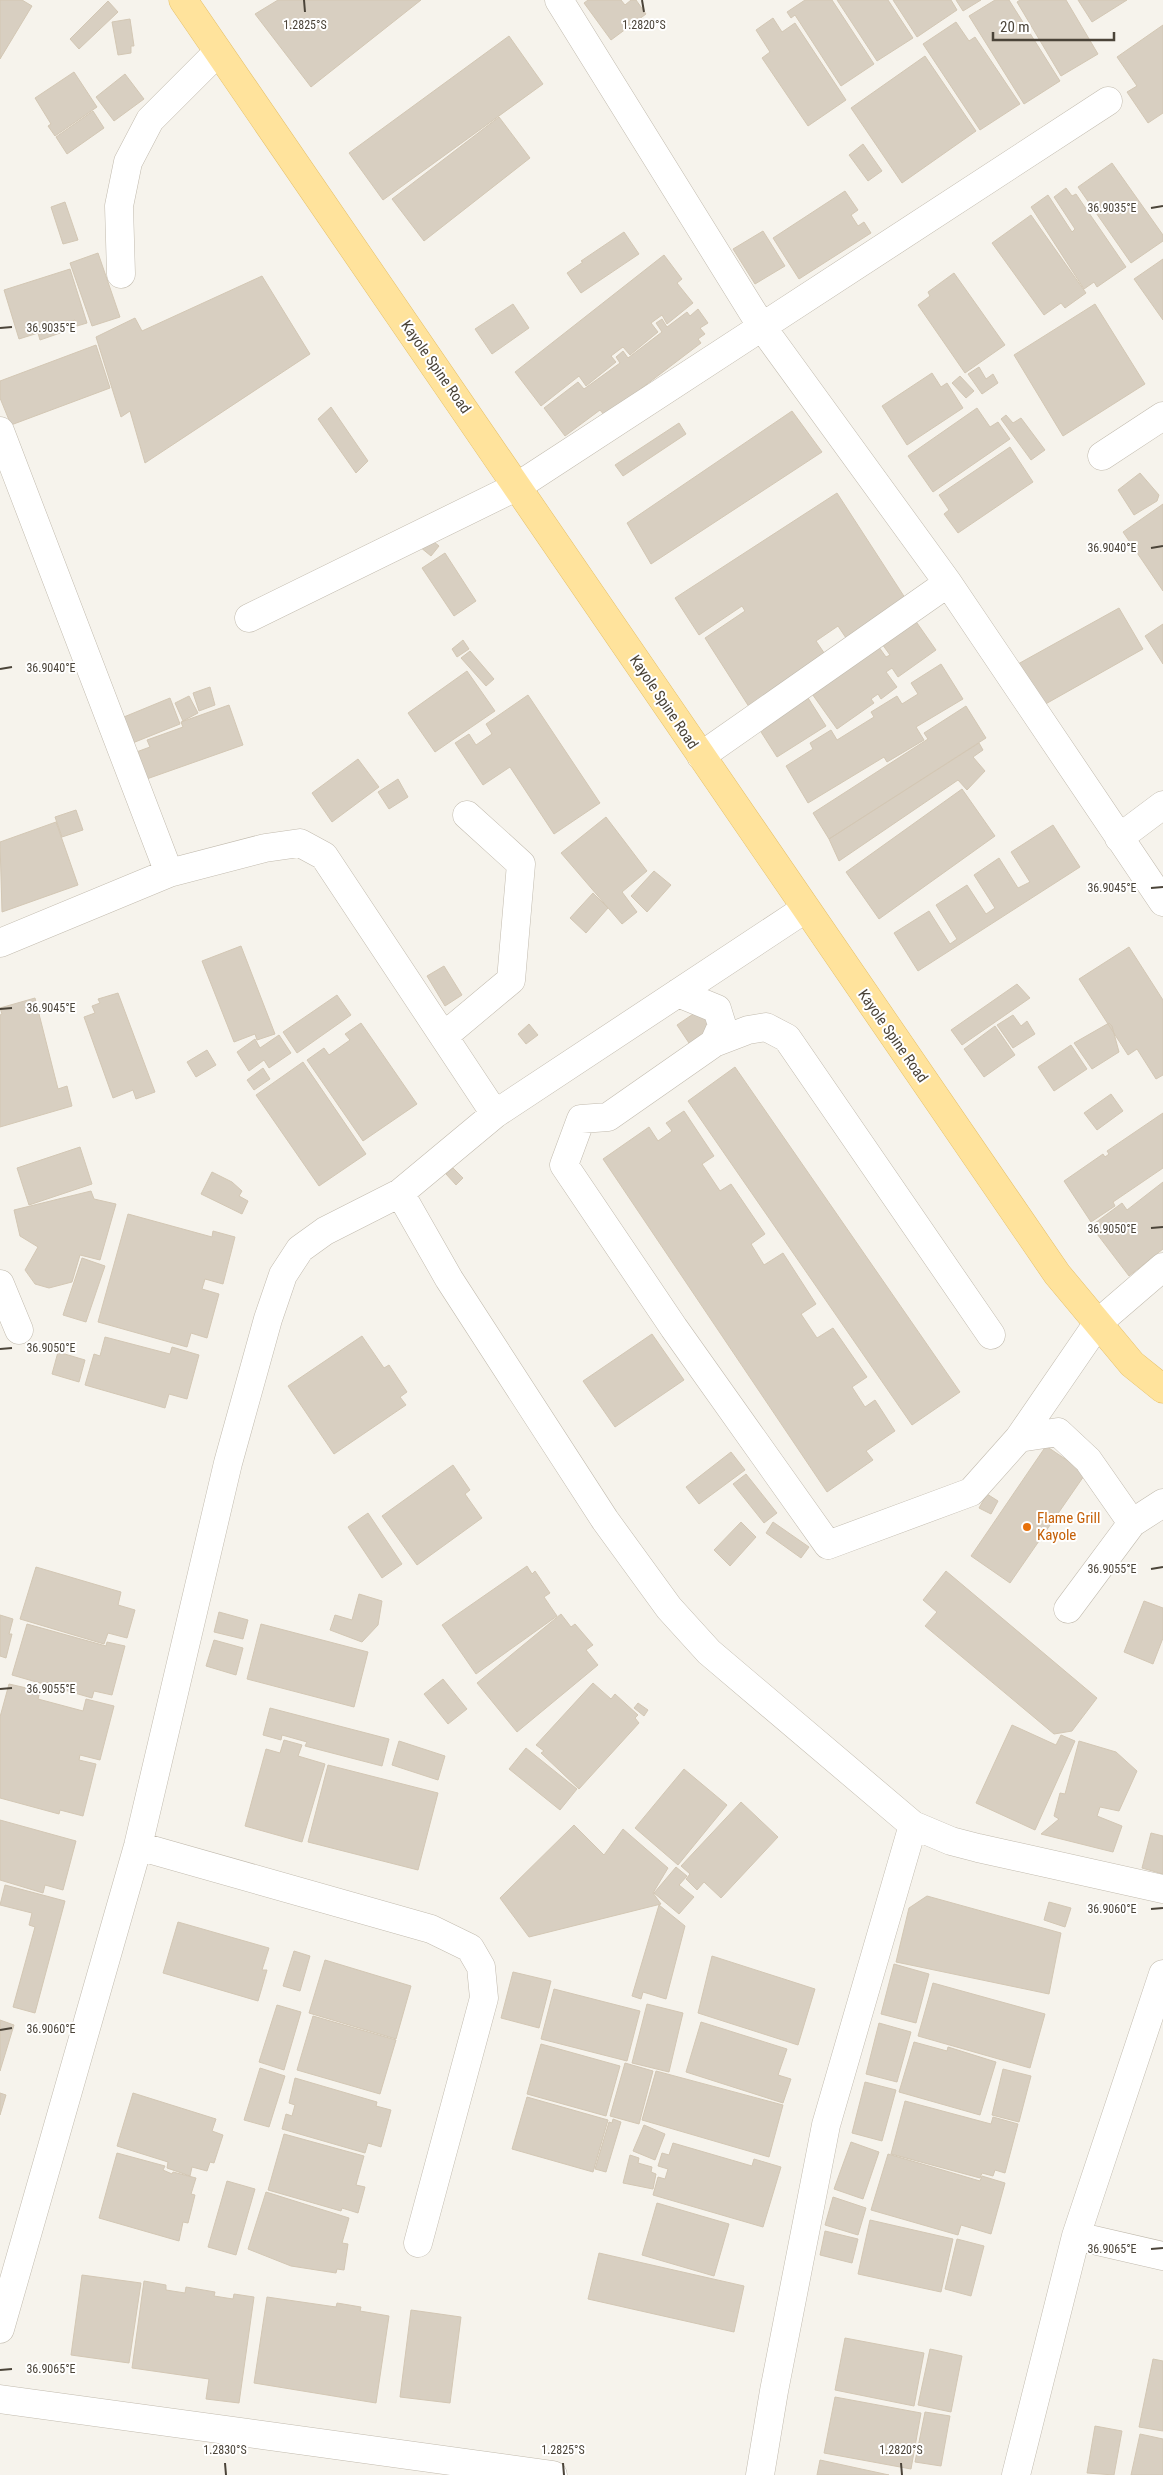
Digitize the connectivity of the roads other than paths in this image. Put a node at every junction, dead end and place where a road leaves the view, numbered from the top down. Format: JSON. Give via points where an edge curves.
{"nodes":[{"id":1,"x":183,"y":0,"type":"edge"},
{"id":2,"x":559,"y":0,"type":"edge"},
{"id":3,"x":218,"y":52,"type":"junction"},
{"id":4,"x":1108,"y":101,"type":"dead end"},
{"id":5,"x":121,"y":274,"type":"dead end"},
{"id":6,"x":762,"y":327,"type":"junction"},
{"id":7,"x":1163,"y":416,"type":"edge"},
{"id":8,"x":0,"y":431,"type":"edge"},
{"id":9,"x":1102,"y":456,"type":"dead end"},
{"id":10,"x":518,"y":486,"type":"junction"},
{"id":11,"x":948,"y":583,"type":"junction"},
{"id":12,"x":249,"y":618,"type":"dead end"},
{"id":13,"x":701,"y":756,"type":"junction"},
{"id":14,"x":1163,"y":805,"type":"edge"},
{"id":15,"x":467,"y":815,"type":"dead end"},
{"id":16,"x":1119,"y":838,"type":"junction"},
{"id":17,"x":169,"y":873,"type":"junction"},
{"id":18,"x":1163,"y":902,"type":"edge"},
{"id":19,"x":806,"y":909,"type":"junction"},
{"id":20,"x":0,"y":943,"type":"edge"},
{"id":21,"x":678,"y":993,"type":"junction"},
{"id":22,"x":444,"y":1036,"type":"junction"},
{"id":23,"x":714,"y":1043,"type":"junction"},
{"id":24,"x":495,"y":1114,"type":"junction"},
{"id":25,"x":400,"y":1193,"type":"junction"},
{"id":26,"x":1163,"y":1267,"type":"edge"},
{"id":27,"x":0,"y":1284,"type":"edge"},
{"id":28,"x":1098,"y":1323,"type":"junction"},
{"id":29,"x":19,"y":1330,"type":"dead end"},
{"id":30,"x":992,"y":1335,"type":"dead end"},
{"id":31,"x":1163,"y":1389,"type":"edge"},
{"id":32,"x":1019,"y":1438,"type":"junction"},
{"id":33,"x":1163,"y":1503,"type":"edge"},
{"id":34,"x":1132,"y":1523,"type":"junction"},
{"id":35,"x":1068,"y":1609,"type":"dead end"},
{"id":36,"x":913,"y":1825,"type":"junction"},
{"id":37,"x":138,"y":1846,"type":"junction"},
{"id":38,"x":1163,"y":1889,"type":"edge"},
{"id":39,"x":1163,"y":1974,"type":"edge"},
{"id":40,"x":1076,"y":2236,"type":"junction"},
{"id":41,"x":418,"y":2243,"type":"dead end"},
{"id":42,"x":1163,"y":2256,"type":"edge"},
{"id":43,"x":0,"y":2329,"type":"edge"},
{"id":44,"x":0,"y":2399,"type":"edge"},
{"id":45,"x":552,"y":2475,"type":"edge"},
{"id":46,"x":760,"y":2475,"type":"edge"},
{"id":47,"x":1016,"y":2475,"type":"edge"}],
"edges":[{"from":1,"to":3,"type":"main road","name":"Kayole Spine Road"},
{"from":2,"to":6,"type":"street"},
{"from":3,"to":5,"type":"street","via":[[150,120],[128,162],[119,206]]},
{"from":3,"to":10,"type":"main road","name":"Kayole Spine Road"},
{"from":4,"to":6,"type":"street"},
{"from":6,"to":10,"type":"street"},
{"from":6,"to":11,"type":"street"},
{"from":7,"to":9,"type":"street"},
{"from":8,"to":17,"type":"street"},
{"from":10,"to":12,"type":"street"},
{"from":10,"to":13,"type":"main road","name":"Kayole Spine Road"},
{"from":11,"to":13,"type":"street"},
{"from":11,"to":16,"type":"street"},
{"from":13,"to":19,"type":"main road","name":"Kayole Spine Road"},
{"from":14,"to":16,"type":"street"},
{"from":15,"to":22,"type":"street","via":[[522,864],[511,980]]},
{"from":16,"to":18,"type":"street"},
{"from":17,"to":20,"type":"street"},
{"from":17,"to":22,"type":"street","via":[[265,848],[300,843],[324,856]]},
{"from":19,"to":21,"type":"street"},
{"from":19,"to":28,"type":"main road","name":"Kayole Spine Road","via":[[1058,1274]]},
{"from":21,"to":23,"type":"street","via":[[716,1009],[722,1025]]},
{"from":21,"to":24,"type":"street"},
{"from":22,"to":24,"type":"street"},
{"from":23,"to":30,"type":"street","via":[[766,1027],[787,1038]]},
{"from":23,"to":32,"type":"street","via":[[608,1117],[581,1119],[564,1165],[674,1328],[828,1545],[971,1492]]},
{"from":24,"to":25,"type":"street"},
{"from":25,"to":36,"type":"street","via":[[449,1279],[605,1520],[669,1608],[709,1652]]},
{"from":25,"to":37,"type":"street","via":[[306,1244],[283,1274],[228,1463]]},
{"from":26,"to":28,"type":"street"},
{"from":27,"to":29,"type":"street"},
{"from":28,"to":31,"type":"main road","name":"Kayole Spine Road","via":[[1132,1364]]},
{"from":28,"to":32,"type":"street"},
{"from":32,"to":34,"type":"street","via":[[1058,1432],[1088,1460]]},
{"from":33,"to":34,"type":"street"},
{"from":34,"to":35,"type":"street"},
{"from":36,"to":38,"type":"street","via":[[978,1848]]},
{"from":36,"to":46,"type":"street","via":[[826,2125]]},
{"from":37,"to":41,"type":"street","via":[[431,1929],[470,1948],[480,1967],[484,1998]]},
{"from":37,"to":43,"type":"street"},
{"from":39,"to":40,"type":"street"},
{"from":40,"to":42,"type":"street"},
{"from":40,"to":47,"type":"street"},
{"from":44,"to":45,"type":"street"}]}
